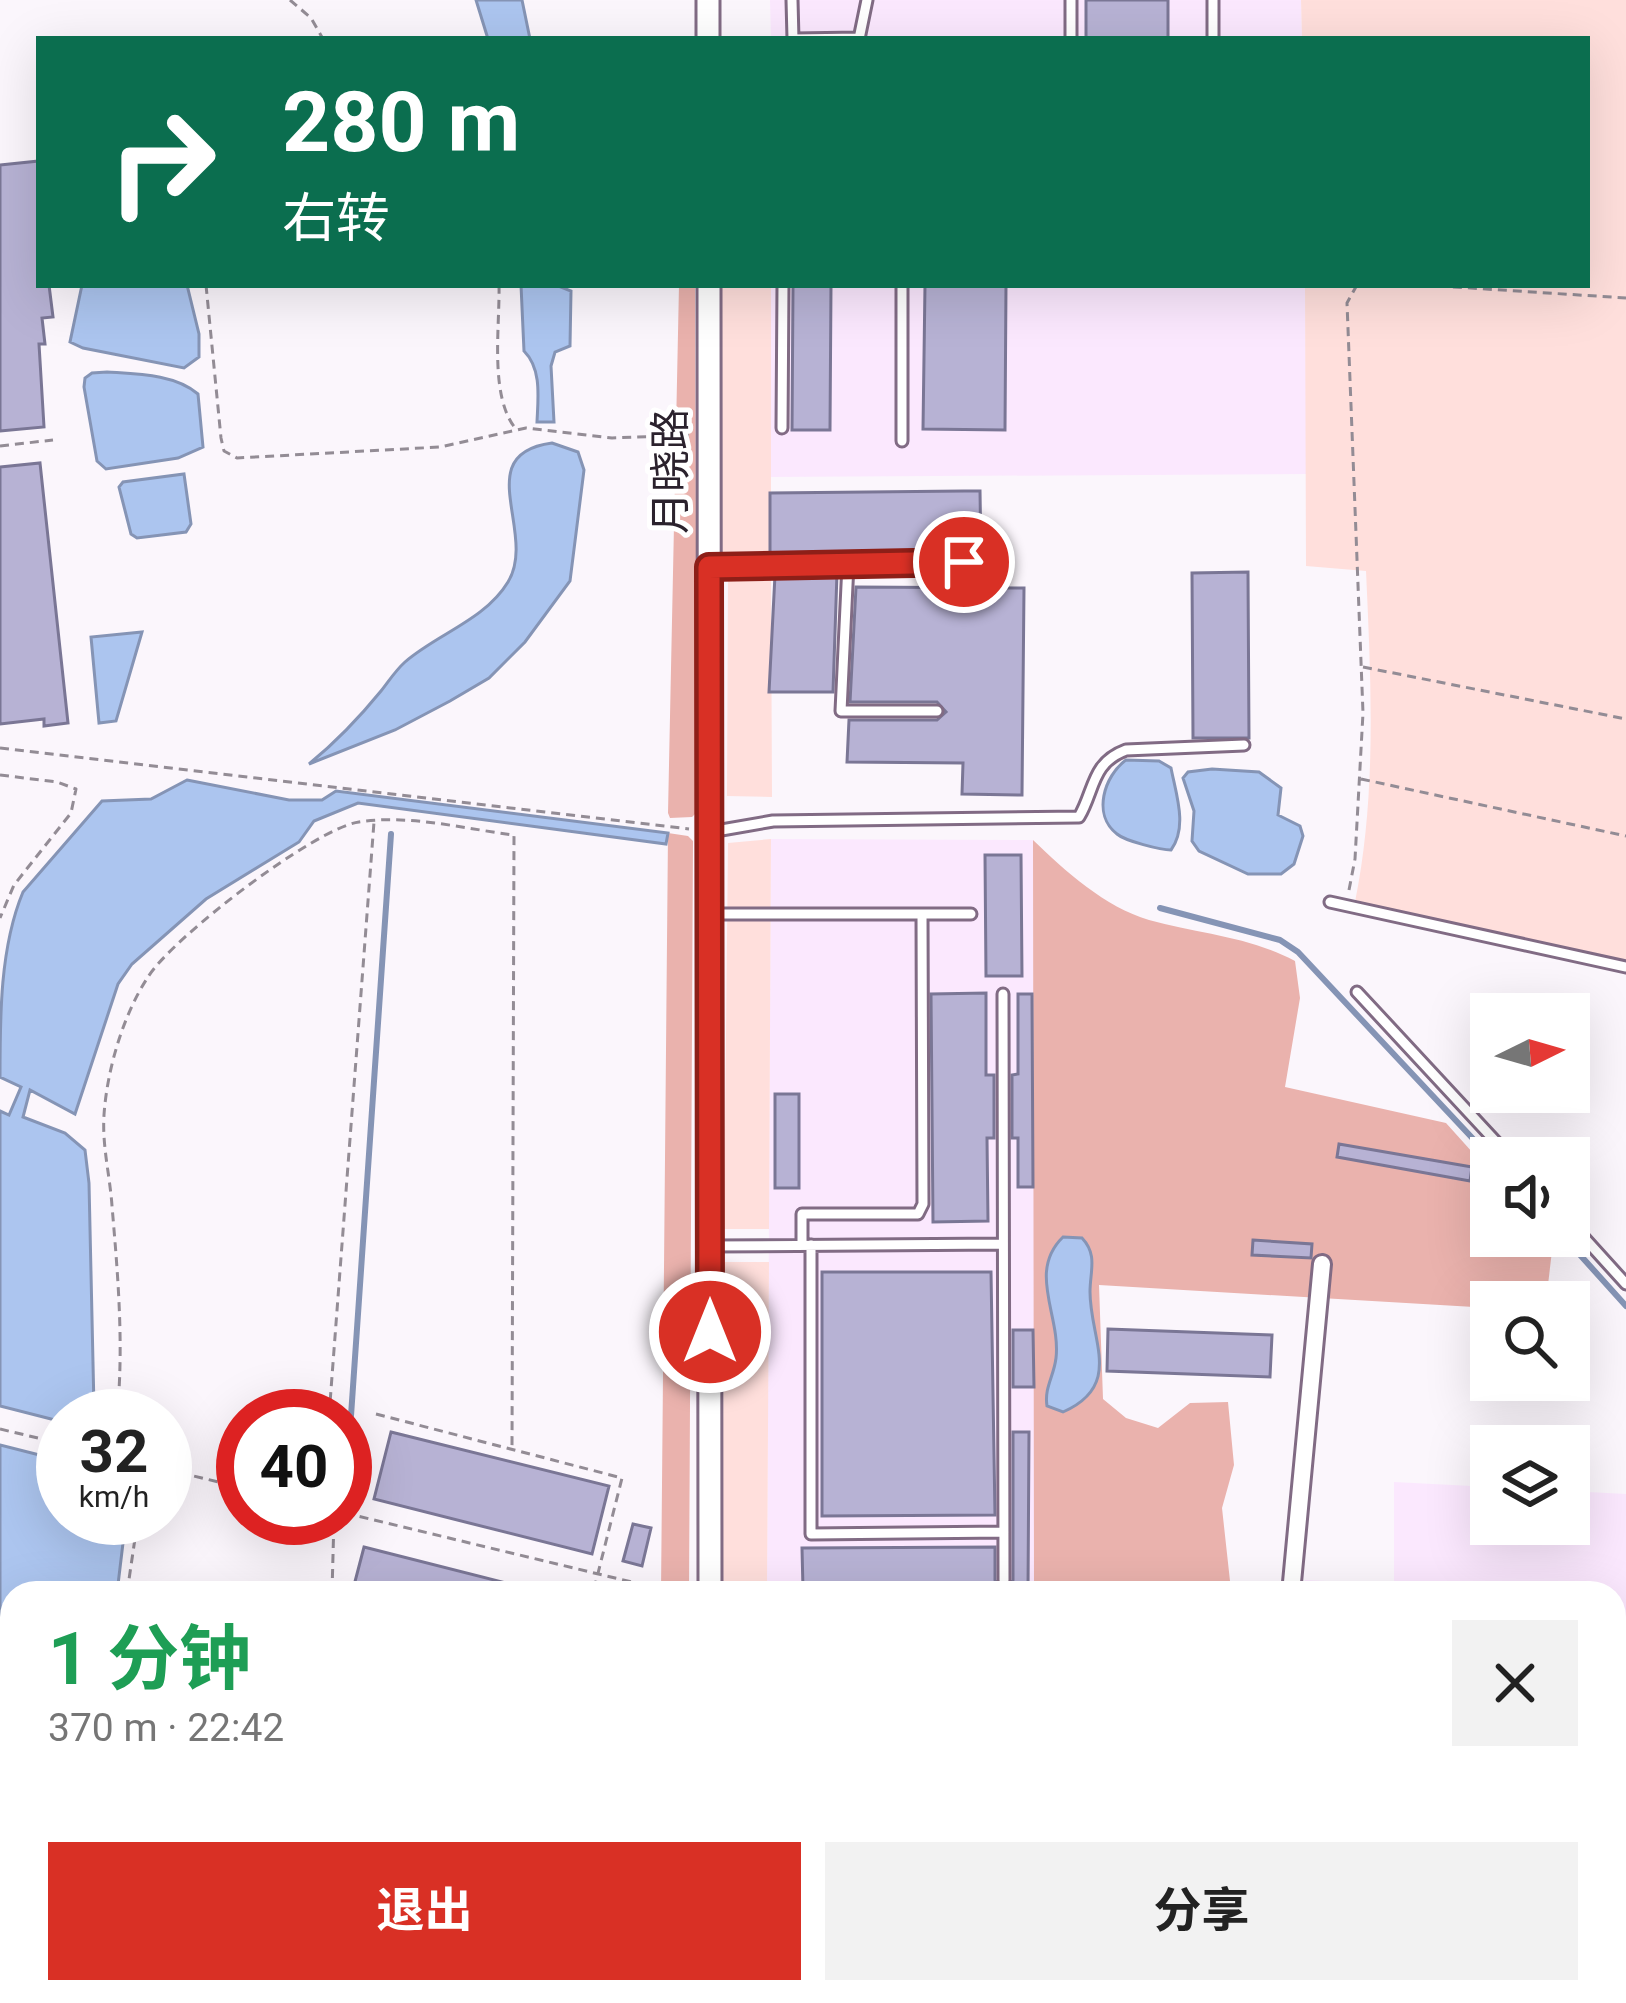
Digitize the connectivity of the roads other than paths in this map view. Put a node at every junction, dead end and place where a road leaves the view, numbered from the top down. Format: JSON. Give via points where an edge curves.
{"nodes":[{"id":1,"x":708,"y":0,"type":"edge"},
{"id":2,"x":792,"y":0,"type":"edge"},
{"id":3,"x":867,"y":0,"type":"edge"},
{"id":4,"x":1071,"y":0,"type":"edge"},
{"id":5,"x":1213,"y":0,"type":"edge"},
{"id":6,"x":709,"y":36,"type":"edge"},
{"id":7,"x":794,"y":36,"type":"edge"},
{"id":8,"x":861,"y":36,"type":"edge"},
{"id":9,"x":1071,"y":36,"type":"edge"},
{"id":10,"x":1213,"y":36,"type":"edge"},
{"id":11,"x":709,"y":288,"type":"edge"},
{"id":12,"x":783,"y":288,"type":"edge"},
{"id":13,"x":902,"y":288,"type":"edge"},
{"id":14,"x":782,"y":428,"type":"dead end"},
{"id":15,"x":902,"y":441,"type":"dead end"},
{"id":16,"x":964,"y":562,"type":"dead end"},
{"id":17,"x":848,"y":564,"type":"junction"},
{"id":18,"x":709,"y":567,"type":"junction"},
{"id":19,"x":938,"y":711,"type":"dead end"},
{"id":20,"x":1244,"y":745,"type":"dead end"},
{"id":21,"x":710,"y":832,"type":"junction"},
{"id":22,"x":1330,"y":902,"type":"dead end"},
{"id":23,"x":710,"y":914,"type":"junction"},
{"id":24,"x":922,"y":914,"type":"junction"},
{"id":25,"x":971,"y":914,"type":"dead end"},
{"id":26,"x":1626,"y":967,"type":"edge"},
{"id":27,"x":1357,"y":992,"type":"dead end"},
{"id":28,"x":1004,"y":994,"type":"dead end"},
{"id":29,"x":1492,"y":1137,"type":"edge"},
{"id":30,"x":1004,"y":1244,"type":"junction"},
{"id":31,"x":1590,"y":1244,"type":"edge"},
{"id":32,"x":806,"y":1245,"type":"junction"},
{"id":33,"x":710,"y":1246,"type":"junction"},
{"id":34,"x":1322,"y":1264,"type":"dead end"},
{"id":35,"x":1626,"y":1284,"type":"edge"},
{"id":36,"x":1004,"y":1532,"type":"junction"},
{"id":37,"x":1004,"y":1580,"type":"dead end"},
{"id":38,"x":710,"y":1581,"type":"edge"},
{"id":39,"x":1293,"y":1581,"type":"edge"}],
"edges":[{"from":1,"to":6,"type":"street"},
{"from":2,"to":7,"type":"lane"},
{"from":3,"to":8,"type":"lane"},
{"from":4,"to":9,"type":"lane"},
{"from":5,"to":10,"type":"lane"},
{"from":11,"to":18,"type":"street","name":"月晓路"},
{"from":12,"to":14,"type":"lane"},
{"from":13,"to":15,"type":"lane"},
{"from":16,"to":17,"type":"lane"},
{"from":17,"to":18,"type":"lane"},
{"from":17,"to":19,"type":"lane","via":[[841,712]]},
{"from":18,"to":21,"type":"street","name":"月晓路"},
{"from":20,"to":21,"type":"lane","via":[[1115,754],[1092,778],[1079,818],[773,821]]},
{"from":21,"to":23,"type":"street","name":"月晓路"},
{"from":22,"to":26,"type":"lane"},
{"from":23,"to":24,"type":"lane"},
{"from":23,"to":33,"type":"street","name":"月晓路"},
{"from":24,"to":25,"type":"lane"},
{"from":24,"to":32,"type":"lane","via":[[923,1204],[918,1214],[802,1214]]},
{"from":27,"to":29,"type":"lane"},
{"from":28,"to":30,"type":"lane"},
{"from":30,"to":32,"type":"lane"},
{"from":30,"to":36,"type":"lane"},
{"from":31,"to":35,"type":"lane"},
{"from":32,"to":33,"type":"lane"},
{"from":32,"to":36,"type":"lane","via":[[811,1534]]},
{"from":33,"to":38,"type":"street","name":"月晓路"},
{"from":34,"to":39,"type":"street"},
{"from":36,"to":37,"type":"lane"}]}
